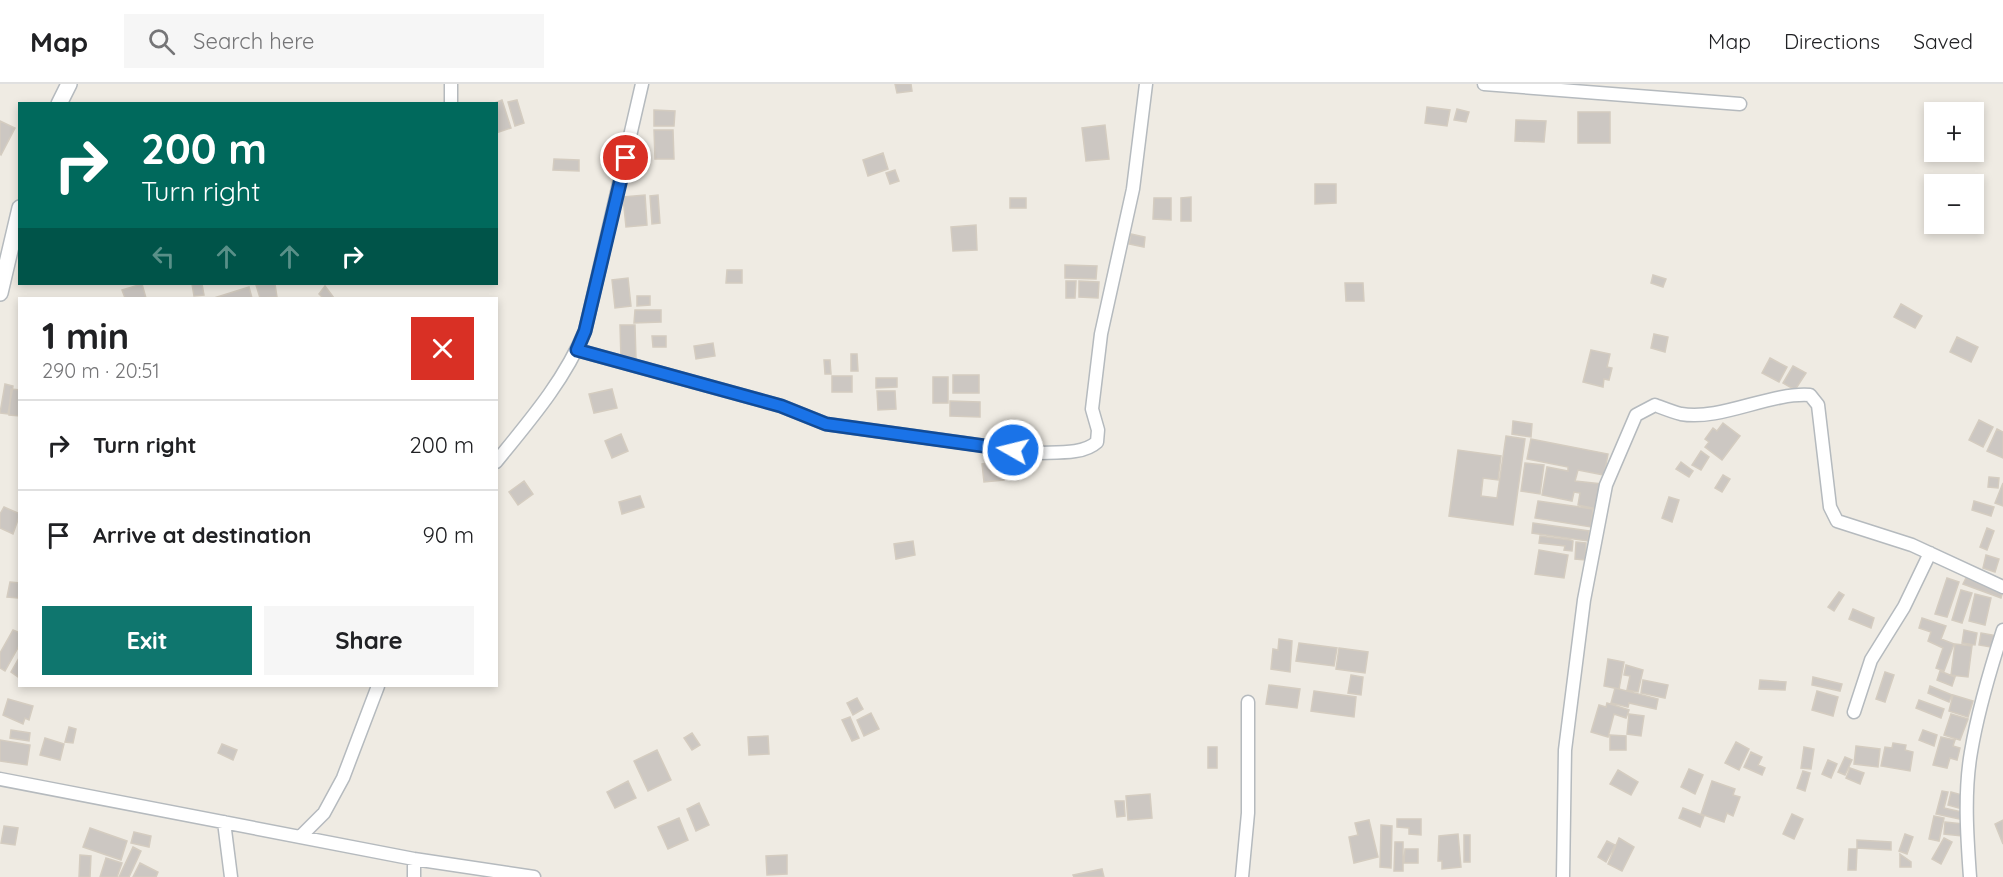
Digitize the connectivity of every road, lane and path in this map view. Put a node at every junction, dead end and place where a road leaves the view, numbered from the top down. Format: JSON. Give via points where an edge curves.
{"nodes":[{"id":1,"x":451,"y":84,"type":"edge"},
{"id":2,"x":642,"y":84,"type":"edge"},
{"id":3,"x":1146,"y":84,"type":"edge"},
{"id":4,"x":1484,"y":84,"type":"edge"},
{"id":5,"x":67,"y":85,"type":"edge"},
{"id":6,"x":60,"y":102,"type":"edge"},
{"id":7,"x":451,"y":102,"type":"edge"},
{"id":8,"x":1740,"y":104,"type":"dead end"},
{"id":9,"x":18,"y":222,"type":"edge"},
{"id":10,"x":15,"y":242,"type":"edge"},
{"id":11,"x":0,"y":293,"type":"edge"},
{"id":12,"x":577,"y":350,"type":"junction"},
{"id":13,"x":498,"y":460,"type":"edge"},
{"id":14,"x":1930,"y":554,"type":"junction"},
{"id":15,"x":2003,"y":587,"type":"edge"},
{"id":16,"x":2003,"y":630,"type":"edge"},
{"id":17,"x":378,"y":687,"type":"edge"},
{"id":18,"x":1248,"y":702,"type":"dead end"},
{"id":19,"x":1854,"y":712,"type":"dead end"},
{"id":20,"x":0,"y":779,"type":"edge"},
{"id":21,"x":224,"y":822,"type":"junction"},
{"id":22,"x":300,"y":837,"type":"junction"},
{"id":23,"x":414,"y":859,"type":"junction"},
{"id":24,"x":231,"y":877,"type":"edge"},
{"id":25,"x":414,"y":877,"type":"edge"},
{"id":26,"x":534,"y":877,"type":"edge"},
{"id":27,"x":1242,"y":877,"type":"edge"},
{"id":28,"x":1563,"y":877,"type":"edge"},
{"id":29,"x":1970,"y":877,"type":"edge"}],
"edges":[{"from":1,"to":7,"type":"street"},
{"from":2,"to":12,"type":"street","via":[[585,331]]},
{"from":3,"to":12,"type":"street","via":[[1133,189],[1101,334],[1092,409],[1097,442],[1091,447],[1036,453],[826,424],[781,406]]},
{"from":4,"to":8,"type":"street"},
{"from":5,"to":6,"type":"street"},
{"from":9,"to":10,"type":"street"},
{"from":10,"to":11,"type":"street"},
{"from":12,"to":13,"type":"street","via":[[553,392]]},
{"from":14,"to":15,"type":"street"},
{"from":14,"to":19,"type":"street","via":[[1904,607],[1871,660]]},
{"from":14,"to":28,"type":"street","via":[[1837,521],[1830,507],[1818,405],[1810,395],[1792,393],[1734,408],[1682,414],[1655,405],[1636,415],[1606,485],[1584,600],[1565,750]]},
{"from":16,"to":29,"type":"street","via":[[1986,683],[1971,753],[1967,833]]},
{"from":17,"to":22,"type":"street","via":[[343,778],[324,813]]},
{"from":18,"to":27,"type":"street","via":[[1248,813]]},
{"from":20,"to":21,"type":"street"},
{"from":21,"to":22,"type":"street"},
{"from":21,"to":24,"type":"street"},
{"from":22,"to":23,"type":"street"},
{"from":23,"to":25,"type":"street"},
{"from":23,"to":26,"type":"street"}]}
